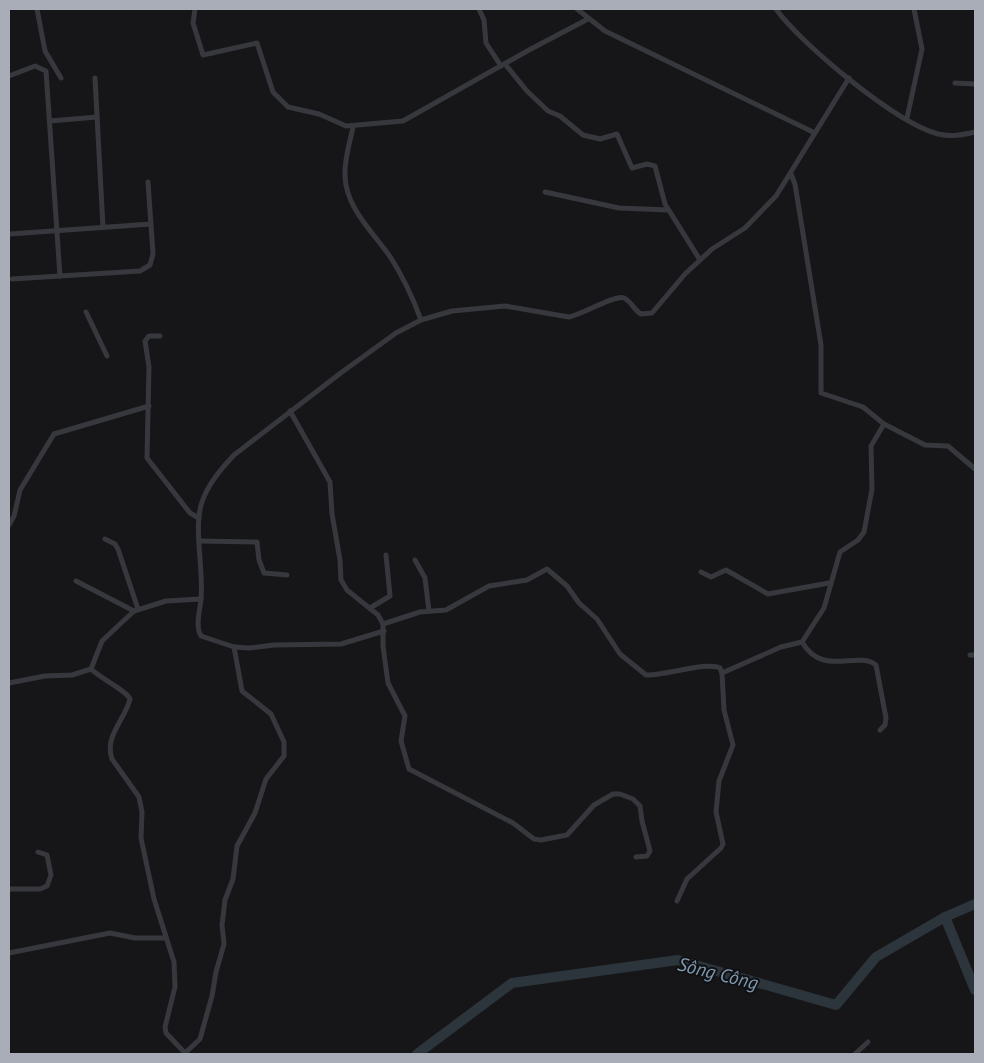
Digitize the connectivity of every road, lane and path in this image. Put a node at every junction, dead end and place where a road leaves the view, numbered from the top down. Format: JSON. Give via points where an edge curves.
{"nodes":[{"id":1,"x":37,"y":9,"type":"edge"},
{"id":2,"x":195,"y":9,"type":"edge"},
{"id":3,"x":479,"y":9,"type":"edge"},
{"id":4,"x":577,"y":9,"type":"edge"},
{"id":5,"x":776,"y":9,"type":"edge"},
{"id":6,"x":914,"y":9,"type":"edge"},
{"id":7,"x":588,"y":20,"type":"junction"},
{"id":8,"x":503,"y":65,"type":"junction"},
{"id":9,"x":9,"y":76,"type":"edge"},
{"id":10,"x":61,"y":78,"type":"dead end"},
{"id":11,"x":95,"y":78,"type":"dead end"},
{"id":12,"x":849,"y":78,"type":"junction"},
{"id":13,"x":955,"y":83,"type":"dead end"},
{"id":14,"x":975,"y":84,"type":"edge"},
{"id":15,"x":97,"y":117,"type":"junction"},
{"id":16,"x":907,"y":118,"type":"junction"},
{"id":17,"x":50,"y":121,"type":"junction"},
{"id":18,"x":353,"y":127,"type":"junction"},
{"id":19,"x":975,"y":132,"type":"edge"},
{"id":20,"x":815,"y":133,"type":"junction"},
{"id":21,"x":791,"y":174,"type":"junction"},
{"id":22,"x":148,"y":182,"type":"dead end"},
{"id":23,"x":545,"y":192,"type":"dead end"},
{"id":24,"x":668,"y":210,"type":"junction"},
{"id":25,"x":151,"y":224,"type":"junction"},
{"id":26,"x":103,"y":227,"type":"junction"},
{"id":27,"x":57,"y":231,"type":"junction"},
{"id":28,"x":10,"y":234,"type":"dead end"},
{"id":29,"x":700,"y":260,"type":"junction"},
{"id":30,"x":60,"y":276,"type":"junction"},
{"id":31,"x":12,"y":279,"type":"dead end"},
{"id":32,"x":86,"y":312,"type":"dead end"},
{"id":33,"x":421,"y":320,"type":"junction"},
{"id":34,"x":160,"y":336,"type":"dead end"},
{"id":35,"x":107,"y":356,"type":"dead end"},
{"id":36,"x":149,"y":406,"type":"junction"},
{"id":37,"x":290,"y":411,"type":"junction"},
{"id":38,"x":884,"y":424,"type":"junction"},
{"id":39,"x":975,"y":469,"type":"edge"},
{"id":40,"x":199,"y":518,"type":"junction"},
{"id":41,"x":9,"y":525,"type":"edge"},
{"id":42,"x":105,"y":539,"type":"dead end"},
{"id":43,"x":200,"y":541,"type":"junction"},
{"id":44,"x":386,"y":555,"type":"dead end"},
{"id":45,"x":415,"y":560,"type":"dead end"},
{"id":46,"x":701,"y":572,"type":"dead end"},
{"id":47,"x":287,"y":575,"type":"dead end"},
{"id":48,"x":76,"y":581,"type":"dead end"},
{"id":49,"x":829,"y":583,"type":"junction"},
{"id":50,"x":201,"y":599,"type":"junction"},
{"id":51,"x":370,"y":608,"type":"junction"},
{"id":52,"x":136,"y":610,"type":"junction"},
{"id":53,"x":430,"y":611,"type":"junction"},
{"id":54,"x":383,"y":624,"type":"junction"},
{"id":55,"x":384,"y":631,"type":"junction"},
{"id":56,"x":802,"y":642,"type":"junction"},
{"id":57,"x":234,"y":647,"type":"junction"},
{"id":58,"x":92,"y":669,"type":"junction"},
{"id":59,"x":722,"y":673,"type":"junction"},
{"id":60,"x":9,"y":683,"type":"edge"},
{"id":61,"x":880,"y":730,"type":"dead end"},
{"id":62,"x":38,"y":852,"type":"dead end"},
{"id":63,"x":636,"y":857,"type":"dead end"},
{"id":64,"x":9,"y":889,"type":"edge"},
{"id":65,"x":677,"y":901,"type":"dead end"},
{"id":66,"x":166,"y":938,"type":"junction"},
{"id":67,"x":9,"y":953,"type":"edge"},
{"id":68,"x":868,"y":1042,"type":"dead end"},
{"id":69,"x":185,"y":1053,"type":"edge"},
{"id":70,"x":855,"y":1054,"type":"edge"}],
"edges":[{"from":1,"to":10,"type":"street","via":[[45,51]]},
{"from":2,"to":18,"type":"street","via":[[193,23],[203,55],[256,43],[273,92],[282,104]]},
{"from":3,"to":8,"type":"street","via":[[484,20],[486,42]]},
{"from":4,"to":7,"type":"street"},
{"from":5,"to":12,"type":"street","via":[[789,26]]},
{"from":6,"to":16,"type":"street","via":[[922,49]]},
{"from":7,"to":8,"type":"street"},
{"from":7,"to":20,"type":"street"},
{"from":8,"to":18,"type":"street","via":[[403,121]]},
{"from":8,"to":24,"type":"street","via":[[548,111],[560,116],[583,135],[600,138],[618,134],[632,168],[647,164],[655,166]]},
{"from":9,"to":17,"type":"street","via":[[36,66],[46,71]]},
{"from":11,"to":15,"type":"street"},
{"from":12,"to":16,"type":"street","via":[[874,99]]},
{"from":12,"to":20,"type":"street"},
{"from":13,"to":14,"type":"street"},
{"from":15,"to":17,"type":"street"},
{"from":15,"to":26,"type":"street"},
{"from":16,"to":19,"type":"street","via":[[937,134],[960,136]]},
{"from":17,"to":27,"type":"street"},
{"from":18,"to":33,"type":"street","via":[[345,167],[347,187],[359,217],[394,265]]},
{"from":20,"to":21,"type":"street"},
{"from":21,"to":29,"type":"street","via":[[776,196],[746,228]]},
{"from":21,"to":38,"type":"street","via":[[821,345],[820,393],[863,407]]},
{"from":22,"to":25,"type":"street"},
{"from":23,"to":24,"type":"street","via":[[619,208]]},
{"from":24,"to":29,"type":"street"},
{"from":25,"to":26,"type":"street"},
{"from":25,"to":30,"type":"street","via":[[153,254],[150,265],[140,271]]},
{"from":26,"to":27,"type":"street"},
{"from":27,"to":28,"type":"street"},
{"from":27,"to":30,"type":"street"},
{"from":29,"to":33,"type":"street","via":[[652,313],[646,315],[637,312],[626,299],[618,297],[569,317],[505,306],[452,311]]},
{"from":30,"to":31,"type":"street"},
{"from":32,"to":35,"type":"street"},
{"from":33,"to":37,"type":"street","via":[[396,333]]},
{"from":34,"to":36,"type":"street","via":[[149,336],[145,340]]},
{"from":36,"to":40,"type":"street","via":[[147,458],[190,513]]},
{"from":36,"to":41,"type":"street","via":[[54,434],[20,490]]},
{"from":37,"to":40,"type":"street","via":[[223,467],[205,492]]},
{"from":37,"to":51,"type":"street","via":[[330,482],[341,580],[347,590]]},
{"from":38,"to":39,"type":"street","via":[[925,445],[948,446]]},
{"from":38,"to":49,"type":"street","via":[[871,446],[872,489],[864,532],[840,552]]},
{"from":40,"to":43,"type":"street"},
{"from":42,"to":52,"type":"street","via":[[118,549]]},
{"from":43,"to":47,"type":"street","via":[[257,542],[264,574]]},
{"from":43,"to":50,"type":"street"},
{"from":44,"to":51,"type":"street","via":[[390,596]]},
{"from":45,"to":53,"type":"street","via":[[425,578]]},
{"from":46,"to":49,"type":"street","via":[[712,576],[726,570],[768,594]]},
{"from":48,"to":52,"type":"street"},
{"from":49,"to":56,"type":"street","via":[[824,608]]},
{"from":50,"to":52,"type":"street","via":[[166,602]]},
{"from":50,"to":57,"type":"street","via":[[198,628],[202,636]]},
{"from":51,"to":54,"type":"street"},
{"from":52,"to":58,"type":"street","via":[[102,641]]},
{"from":53,"to":54,"type":"street"},
{"from":53,"to":59,"type":"street","via":[[446,610],[489,586],[527,580],[547,569],[597,619],[620,654],[646,675],[713,665]]},
{"from":54,"to":55,"type":"street"},
{"from":55,"to":57,"type":"street","via":[[336,645]]},
{"from":55,"to":63,"type":"street","via":[[388,683],[405,716],[400,741],[409,769],[541,840],[567,835],[594,804],[602,800],[620,794],[633,799],[640,806],[650,851],[647,856]]},
{"from":56,"to":59,"type":"street","via":[[781,647]]},
{"from":56,"to":61,"type":"street","via":[[825,661],[876,665],[886,718]]},
{"from":57,"to":69,"type":"street","via":[[242,691],[271,714],[284,742],[284,756],[266,779],[255,813],[237,846],[233,878],[225,900],[224,944],[212,996],[200,1039]]},
{"from":58,"to":60,"type":"street","via":[[72,675]]},
{"from":58,"to":66,"type":"street","via":[[128,695],[129,704],[112,736],[110,752],[142,804],[141,838]]},
{"from":59,"to":65,"type":"street","via":[[724,710],[733,745],[719,781],[716,812],[723,844],[687,879]]},
{"from":62,"to":64,"type":"street","via":[[47,855],[51,871],[49,884],[40,889]]},
{"from":66,"to":67,"type":"street","via":[[135,938],[110,933]]},
{"from":66,"to":69,"type":"street","via":[[175,976],[165,1027],[166,1033]]},
{"from":68,"to":70,"type":"street"}]}
